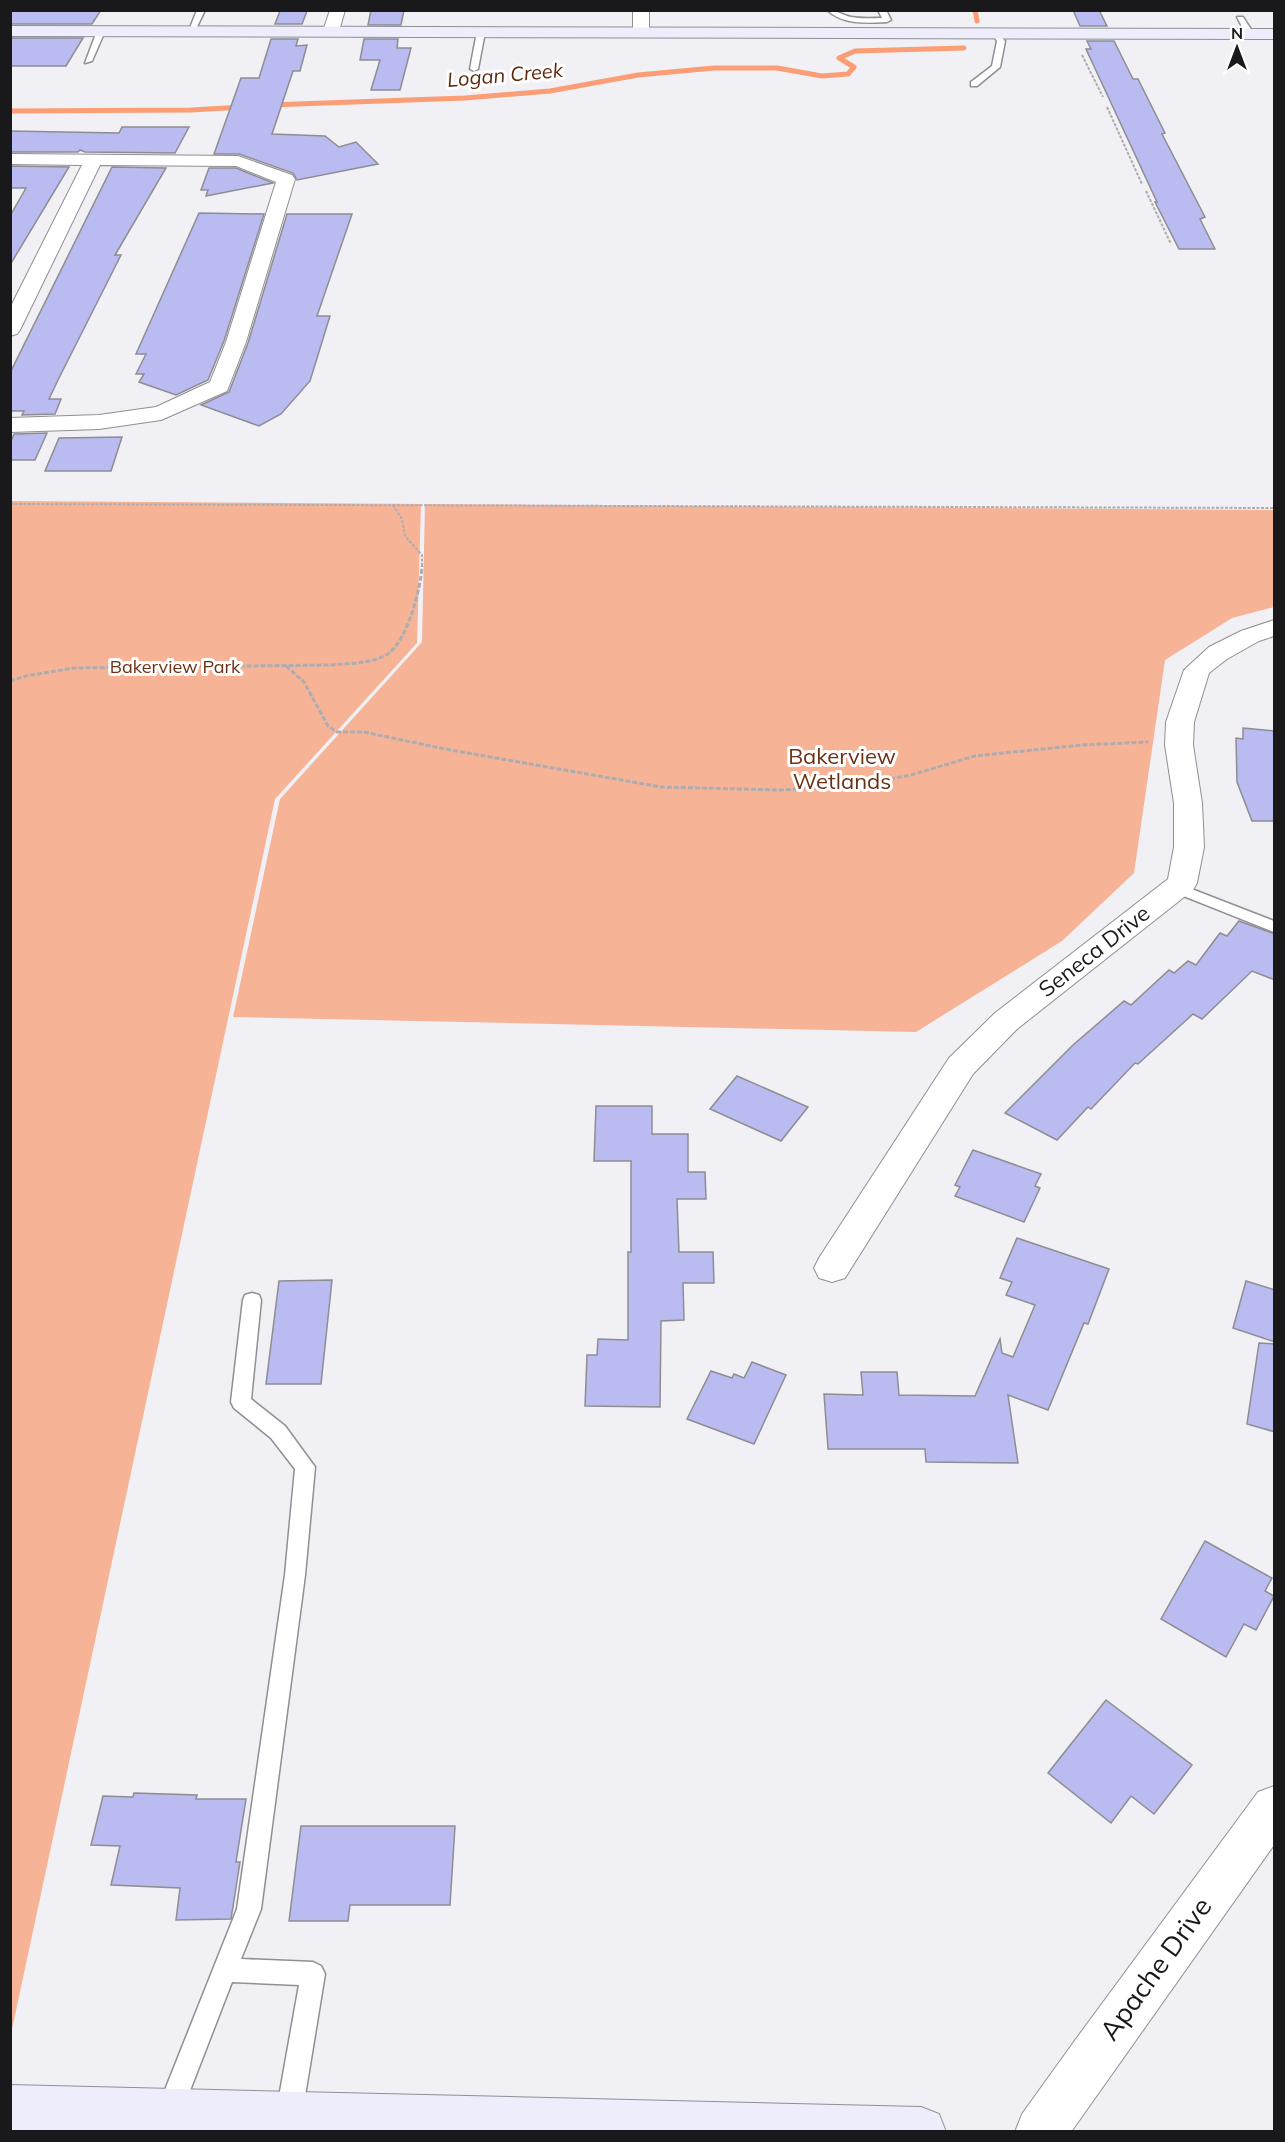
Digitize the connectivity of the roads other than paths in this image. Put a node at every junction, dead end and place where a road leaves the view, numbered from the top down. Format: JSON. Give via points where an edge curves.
{"nodes":[{"id":1,"x":201,"y":10,"type":"edge"},
{"id":2,"x":338,"y":10,"type":"edge"},
{"id":3,"x":641,"y":10,"type":"edge"},
{"id":4,"x":830,"y":10,"type":"edge"},
{"id":5,"x":882,"y":10,"type":"edge"},
{"id":6,"x":1240,"y":19,"type":"dead end"},
{"id":7,"x":875,"y":20,"type":"junction"},
{"id":8,"x":10,"y":31,"type":"edge"},
{"id":9,"x":101,"y":31,"type":"junction"},
{"id":10,"x":191,"y":31,"type":"junction"},
{"id":11,"x":331,"y":32,"type":"junction"},
{"id":12,"x":481,"y":32,"type":"junction"},
{"id":13,"x":641,"y":33,"type":"junction"},
{"id":14,"x":885,"y":33,"type":"junction"},
{"id":15,"x":997,"y":34,"type":"junction"},
{"id":16,"x":1250,"y":34,"type":"junction"},
{"id":17,"x":1275,"y":34,"type":"edge"},
{"id":18,"x":88,"y":61,"type":"dead end"},
{"id":19,"x":474,"y":69,"type":"dead end"},
{"id":20,"x":974,"y":84,"type":"dead end"},
{"id":21,"x":10,"y":159,"type":"edge"},
{"id":22,"x":94,"y":159,"type":"junction"},
{"id":23,"x":10,"y":330,"type":"edge"},
{"id":24,"x":10,"y":425,"type":"edge"},
{"id":25,"x":1275,"y":628,"type":"edge"},
{"id":26,"x":1176,"y":888,"type":"junction"},
{"id":27,"x":1275,"y":927,"type":"edge"},
{"id":28,"x":832,"y":1268,"type":"dead end"},
{"id":29,"x":252,"y":1300,"type":"dead end"},
{"id":30,"x":1275,"y":1808,"type":"edge"},
{"id":31,"x":225,"y":1970,"type":"junction"},
{"id":32,"x":10,"y":2110,"type":"edge"},
{"id":33,"x":169,"y":2114,"type":"junction"},
{"id":34,"x":289,"y":2117,"type":"junction"},
{"id":35,"x":921,"y":2132,"type":"edge"},
{"id":36,"x":1040,"y":2132,"type":"edge"}],
"edges":[{"from":1,"to":10,"type":"lane"},
{"from":2,"to":11,"type":"street"},
{"from":3,"to":13,"type":"street"},
{"from":4,"to":7,"type":"lane","via":[[856,20]]},
{"from":5,"to":7,"type":"lane","via":[[886,20]]},
{"from":6,"to":16,"type":"lane"},
{"from":7,"to":14,"type":"lane"},
{"from":8,"to":9,"type":"main road"},
{"from":9,"to":10,"type":"main road"},
{"from":9,"to":18,"type":"lane"},
{"from":10,"to":11,"type":"main road"},
{"from":11,"to":12,"type":"main road"},
{"from":12,"to":13,"type":"main road"},
{"from":12,"to":19,"type":"lane"},
{"from":13,"to":14,"type":"main road"},
{"from":14,"to":15,"type":"main road"},
{"from":15,"to":16,"type":"main road"},
{"from":15,"to":20,"type":"lane","via":[[1001,41],[996,67]]},
{"from":16,"to":17,"type":"main road"},
{"from":21,"to":22,"type":"street"},
{"from":22,"to":23,"type":"street"},
{"from":22,"to":24,"type":"street","via":[[238,161],[286,179],[219,386],[161,413],[99,422]]},
{"from":25,"to":26,"type":"street","via":[[1218,653],[1197,670],[1180,722],[1189,847],[1182,883]]},
{"from":26,"to":27,"type":"lane"},
{"from":26,"to":28,"type":"street","name":"Seneca Drive","via":[[1006,1020],[961,1066]]},
{"from":29,"to":31,"type":"lane","via":[[241,1402],[278,1432],[305,1467],[295,1575],[249,1909]]},
{"from":30,"to":36,"type":"street","name":"Apache Drive"},
{"from":31,"to":33,"type":"lane"},
{"from":31,"to":34,"type":"lane","via":[[313,1974]]},
{"from":32,"to":33,"type":"main road"},
{"from":33,"to":34,"type":"main road"},
{"from":34,"to":35,"type":"main road"}]}
